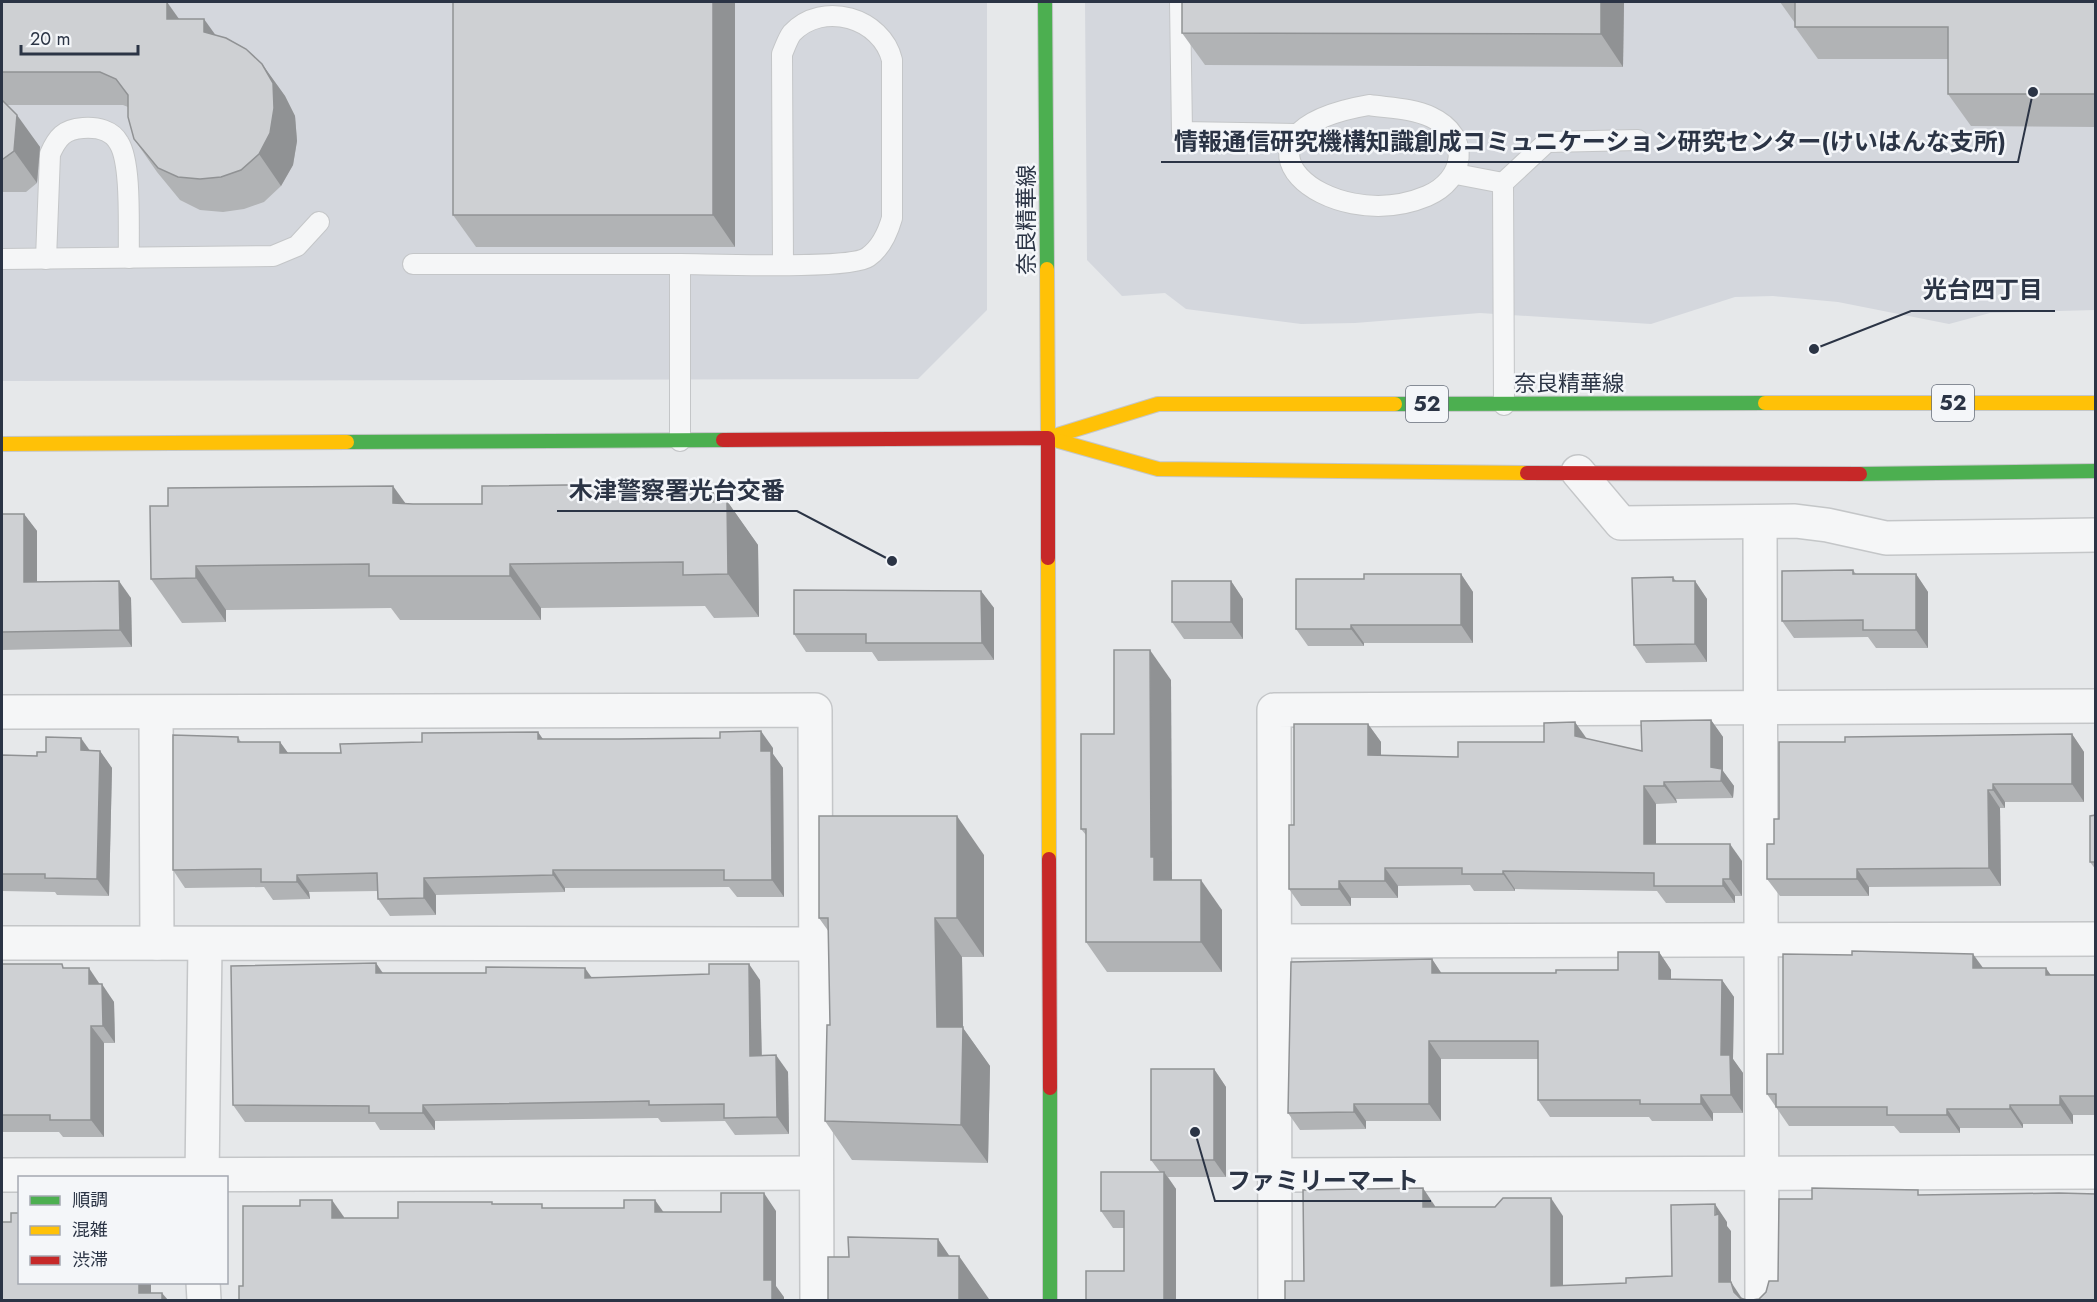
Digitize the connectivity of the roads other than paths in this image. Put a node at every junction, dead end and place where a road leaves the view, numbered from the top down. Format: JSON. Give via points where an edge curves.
{"nodes":[{"id":1,"x":1045,"y":2,"type":"edge"},
{"id":2,"x":1180,"y":2,"type":"edge"},
{"id":3,"x":1295,"y":134,"type":"junction"},
{"id":4,"x":1638,"y":140,"type":"dead end"},
{"id":5,"x":1456,"y":174,"type":"junction"},
{"id":6,"x":1503,"y":183,"type":"junction"},
{"id":7,"x":319,"y":222,"type":"dead end"},
{"id":8,"x":129,"y":258,"type":"junction"},
{"id":9,"x":46,"y":259,"type":"junction"},
{"id":10,"x":2,"y":260,"type":"edge"},
{"id":11,"x":413,"y":264,"type":"dead end"},
{"id":12,"x":680,"y":264,"type":"junction"},
{"id":13,"x":783,"y":264,"type":"junction"},
{"id":14,"x":2096,"y":403,"type":"edge"},
{"id":15,"x":1504,"y":405,"type":"junction"},
{"id":16,"x":1048,"y":438,"type":"junction"},
{"id":17,"x":680,"y":441,"type":"junction"},
{"id":18,"x":2,"y":444,"type":"edge"},
{"id":19,"x":2096,"y":471,"type":"edge"},
{"id":20,"x":1578,"y":472,"type":"junction"},
{"id":21,"x":1760,"y":523,"type":"junction"},
{"id":22,"x":2096,"y":535,"type":"edge"},
{"id":23,"x":2096,"y":706,"type":"edge"},
{"id":24,"x":1759,"y":708,"type":"junction"},
{"id":25,"x":2,"y":712,"type":"edge"},
{"id":26,"x":156,"y":714,"type":"junction"},
{"id":27,"x":1760,"y":939,"type":"junction"},
{"id":28,"x":2096,"y":939,"type":"edge"},
{"id":29,"x":1275,"y":940,"type":"junction"},
{"id":30,"x":2,"y":943,"type":"edge"},
{"id":31,"x":157,"y":943,"type":"junction"},
{"id":32,"x":816,"y":944,"type":"junction"},
{"id":33,"x":205,"y":945,"type":"junction"},
{"id":34,"x":2096,"y":1172,"type":"edge"},
{"id":35,"x":816,"y":1173,"type":"junction"},
{"id":36,"x":1761,"y":1173,"type":"junction"},
{"id":37,"x":2,"y":1174,"type":"edge"},
{"id":38,"x":202,"y":1175,"type":"edge"},
{"id":39,"x":1275,"y":1175,"type":"junction"},
{"id":40,"x":204,"y":1284,"type":"edge"},
{"id":41,"x":204,"y":1300,"type":"edge"},
{"id":42,"x":817,"y":1300,"type":"edge"},
{"id":43,"x":1050,"y":1300,"type":"edge"},
{"id":44,"x":1275,"y":1300,"type":"edge"},
{"id":45,"x":1762,"y":1300,"type":"edge"}],
"edges":[{"from":1,"to":16,"type":"main road","name":"奈良精華線"},
{"from":2,"to":3,"type":"lane","via":[[1182,132]]},
{"from":3,"to":5,"type":"lane","via":[[1336,111],[1369,105],[1407,110],[1432,118],[1449,130],[1461,158]]},
{"from":3,"to":5,"type":"lane","via":[[1289,152],[1291,169],[1328,198],[1357,205],[1391,206],[1429,196]]},
{"from":4,"to":6,"type":"lane","via":[[1547,142]]},
{"from":5,"to":6,"type":"lane"},
{"from":6,"to":15,"type":"lane"},
{"from":7,"to":8,"type":"lane","via":[[297,246],[273,256]]},
{"from":8,"to":9,"type":"lane"},
{"from":8,"to":9,"type":"lane","via":[[125,158],[118,141],[105,130],[89,127],[70,129],[57,139],[50,154]]},
{"from":9,"to":10,"type":"lane"},
{"from":11,"to":12,"type":"lane"},
{"from":12,"to":13,"type":"lane"},
{"from":12,"to":17,"type":"lane"},
{"from":13,"to":13,"type":"lane","via":[[854,263],[868,257],[889,228],[892,60],[888,44],[875,29],[858,20],[826,15],[809,20],[792,33],[782,54]]},
{"from":14,"to":15,"type":"main road","name":"奈良精華線","number":"52"},
{"from":15,"to":16,"type":"main road","name":"奈良精華線","number":"52","via":[[1158,404]]},
{"from":16,"to":17,"type":"main road"},
{"from":16,"to":20,"type":"main road","via":[[1158,469]]},
{"from":16,"to":43,"type":"main road"},
{"from":17,"to":18,"type":"main road"},
{"from":19,"to":20,"type":"main road","via":[[1759,475]]},
{"from":20,"to":21,"type":"street","via":[[1621,523]]},
{"from":21,"to":22,"type":"street","via":[[1795,521],[1886,538]]},
{"from":21,"to":24,"type":"street"},
{"from":23,"to":24,"type":"street"},
{"from":24,"to":27,"type":"street"},
{"from":24,"to":29,"type":"street","via":[[1274,710]]},
{"from":25,"to":26,"type":"street"},
{"from":26,"to":31,"type":"street"},
{"from":26,"to":32,"type":"street","via":[[815,710]]},
{"from":27,"to":28,"type":"street"},
{"from":27,"to":29,"type":"street"},
{"from":27,"to":36,"type":"street"},
{"from":29,"to":39,"type":"street"},
{"from":30,"to":31,"type":"street"},
{"from":31,"to":33,"type":"street"},
{"from":32,"to":33,"type":"street"},
{"from":32,"to":35,"type":"street"},
{"from":33,"to":38,"type":"street"},
{"from":34,"to":36,"type":"street"},
{"from":35,"to":38,"type":"street"},
{"from":35,"to":42,"type":"street"},
{"from":36,"to":39,"type":"street"},
{"from":36,"to":45,"type":"street"},
{"from":37,"to":38,"type":"street"},
{"from":39,"to":44,"type":"street"},
{"from":40,"to":41,"type":"street"}]}
